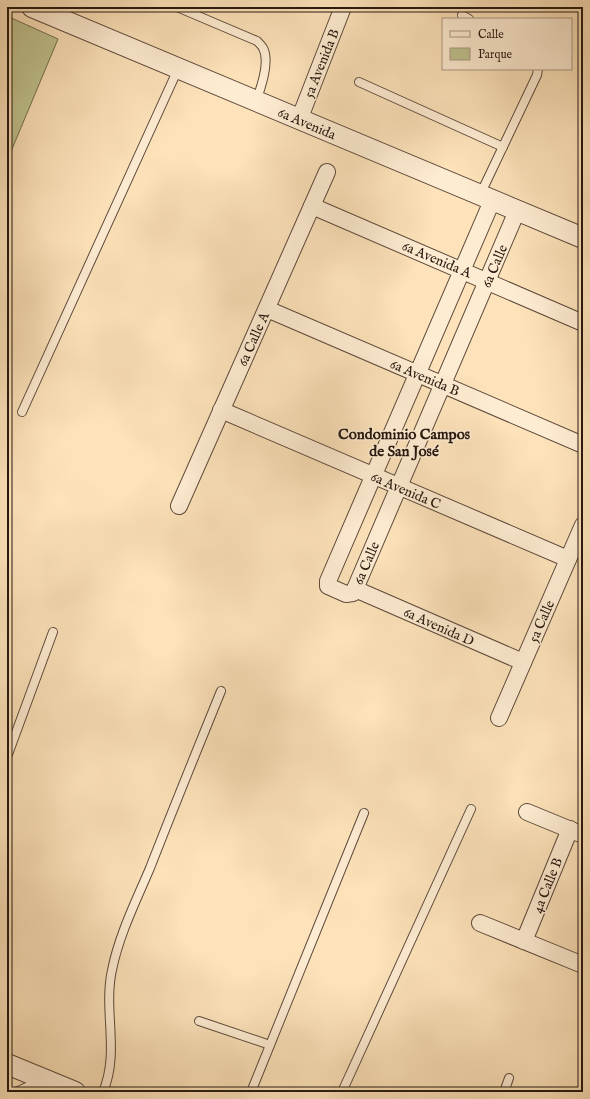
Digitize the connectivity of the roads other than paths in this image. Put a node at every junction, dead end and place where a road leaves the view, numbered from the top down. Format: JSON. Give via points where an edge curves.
{"nodes":[{"id":1,"x":32,"y":7,"type":"edge"},
{"id":2,"x":177,"y":7,"type":"edge"},
{"id":3,"x":343,"y":7,"type":"edge"},
{"id":4,"x":178,"y":69,"type":"junction"},
{"id":5,"x":538,"y":70,"type":"edge"},
{"id":6,"x":359,"y":82,"type":"dead end"},
{"id":7,"x":256,"y":101,"type":"junction"},
{"id":8,"x":299,"y":120,"type":"junction"},
{"id":9,"x":503,"y":147,"type":"junction"},
{"id":10,"x":327,"y":172,"type":"dead end"},
{"id":11,"x":486,"y":198,"type":"junction"},
{"id":12,"x":312,"y":206,"type":"junction"},
{"id":13,"x":517,"y":212,"type":"junction"},
{"id":14,"x":583,"y":238,"type":"edge"},
{"id":15,"x":462,"y":270,"type":"junction"},
{"id":16,"x":488,"y":281,"type":"junction"},
{"id":17,"x":267,"y":309,"type":"junction"},
{"id":18,"x":583,"y":323,"type":"edge"},
{"id":19,"x":418,"y":374,"type":"junction"},
{"id":20,"x":443,"y":385,"type":"junction"},
{"id":21,"x":221,"y":410,"type":"junction"},
{"id":22,"x":22,"y":412,"type":"dead end"},
{"id":23,"x":583,"y":445,"type":"edge"},
{"id":24,"x":374,"y":476,"type":"junction"},
{"id":25,"x":399,"y":487,"type":"junction"},
{"id":26,"x":179,"y":506,"type":"dead end"},
{"id":27,"x":583,"y":525,"type":"edge"},
{"id":28,"x":568,"y":559,"type":"junction"},
{"id":29,"x":355,"y":589,"type":"junction"},
{"id":30,"x":53,"y":632,"type":"dead end"},
{"id":31,"x":523,"y":662,"type":"junction"},
{"id":32,"x":221,"y":691,"type":"dead end"},
{"id":33,"x":499,"y":718,"type":"dead end"},
{"id":34,"x":7,"y":757,"type":"edge"},
{"id":35,"x":471,"y":809,"type":"dead end"},
{"id":36,"x":527,"y":812,"type":"dead end"},
{"id":37,"x":364,"y":813,"type":"dead end"},
{"id":38,"x":576,"y":832,"type":"edge"},
{"id":39,"x":480,"y":923,"type":"dead end"},
{"id":40,"x":524,"y":941,"type":"junction"},
{"id":41,"x":583,"y":965,"type":"edge"},
{"id":42,"x":199,"y":1021,"type":"dead end"},
{"id":43,"x":270,"y":1045,"type":"junction"},
{"id":44,"x":7,"y":1064,"type":"edge"},
{"id":45,"x":509,"y":1078,"type":"dead end"},
{"id":46,"x":44,"y":1079,"type":"junction"},
{"id":47,"x":16,"y":1092,"type":"edge"},
{"id":48,"x":75,"y":1092,"type":"edge"},
{"id":49,"x":103,"y":1092,"type":"edge"},
{"id":50,"x":250,"y":1092,"type":"edge"},
{"id":51,"x":342,"y":1092,"type":"edge"},
{"id":52,"x":504,"y":1092,"type":"edge"}],
"edges":[{"from":1,"to":4,"type":"street","name":"6a Avenida"},
{"from":2,"to":7,"type":"lane","via":[[257,41],[264,48],[263,85]]},
{"from":3,"to":8,"type":"street","name":"5a Avenida B"},
{"from":4,"to":7,"type":"street","name":"6a Avenida"},
{"from":4,"to":22,"type":"lane"},
{"from":5,"to":9,"type":"lane"},
{"from":6,"to":9,"type":"lane"},
{"from":7,"to":8,"type":"street","name":"6a Avenida"},
{"from":8,"to":11,"type":"street","name":"6a Avenida"},
{"from":9,"to":11,"type":"lane"},
{"from":10,"to":12,"type":"street","name":"6a Calle A"},
{"from":11,"to":13,"type":"street","name":"6a Avenida"},
{"from":11,"to":15,"type":"street","name":"6a Calle"},
{"from":12,"to":15,"type":"street","name":"6a Avenida A"},
{"from":12,"to":17,"type":"street","name":"6a Calle A"},
{"from":13,"to":14,"type":"street","name":"6a Avenida"},
{"from":13,"to":16,"type":"street","name":"6a Calle"},
{"from":15,"to":16,"type":"street","name":"6a Avenida A"},
{"from":15,"to":19,"type":"street","name":"6a Calle"},
{"from":16,"to":18,"type":"street","name":"6a Avenida A"},
{"from":16,"to":20,"type":"street","name":"6a Calle"},
{"from":17,"to":19,"type":"street","name":"6a Avenida B"},
{"from":17,"to":21,"type":"street","name":"6a Calle A"},
{"from":19,"to":20,"type":"street","name":"6a Avenida B"},
{"from":19,"to":24,"type":"street","name":"6a Calle"},
{"from":20,"to":23,"type":"street","name":"6a Avenida B"},
{"from":20,"to":25,"type":"street","name":"6a Calle"},
{"from":21,"to":24,"type":"street","name":"6a Avenida C"},
{"from":21,"to":26,"type":"street","name":"6a Calle A"},
{"from":24,"to":25,"type":"street","name":"6a Avenida C"},
{"from":24,"to":29,"type":"street","name":"6a Calle","via":[[328,581],[328,586],[346,594],[353,593]]},
{"from":25,"to":28,"type":"street","name":"6a Avenida C"},
{"from":25,"to":29,"type":"street","name":"6a Calle"},
{"from":27,"to":28,"type":"street","name":"5a Calle"},
{"from":28,"to":31,"type":"street","name":"5a Calle"},
{"from":29,"to":31,"type":"street","name":"6a Avenida D"},
{"from":30,"to":34,"type":"lane"},
{"from":31,"to":33,"type":"street","name":"5a Calle"},
{"from":32,"to":49,"type":"lane","via":[[126,925],[112,970],[109,1013],[112,1048],[109,1076]]},
{"from":35,"to":51,"type":"lane"},
{"from":36,"to":38,"type":"street"},
{"from":37,"to":43,"type":"lane"},
{"from":38,"to":40,"type":"street","name":"4a Calle B"},
{"from":39,"to":40,"type":"street"},
{"from":40,"to":41,"type":"street"},
{"from":42,"to":43,"type":"lane"},
{"from":43,"to":50,"type":"lane"},
{"from":44,"to":46,"type":"street"},
{"from":45,"to":52,"type":"lane"},
{"from":46,"to":47,"type":"lane"},
{"from":46,"to":48,"type":"street"}]}
